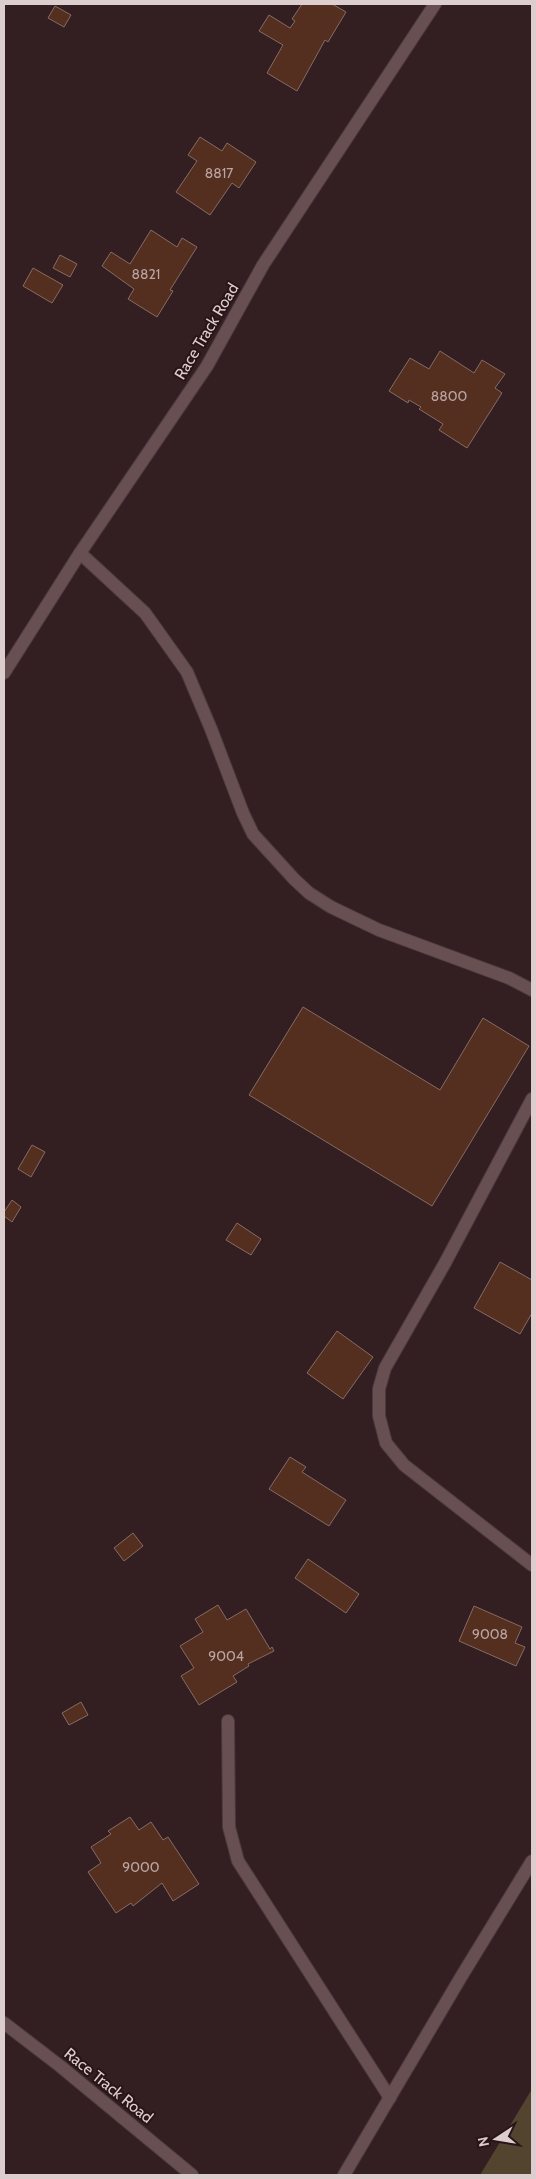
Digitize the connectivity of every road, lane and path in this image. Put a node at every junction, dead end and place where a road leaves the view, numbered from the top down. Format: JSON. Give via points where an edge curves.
{"nodes":[{"id":1,"x":435,"y":4,"type":"edge"},
{"id":2,"x":80,"y":553,"type":"junction"},
{"id":3,"x":4,"y":673,"type":"edge"},
{"id":4,"x":532,"y":990,"type":"edge"},
{"id":5,"x":532,"y":1099,"type":"edge"},
{"id":6,"x":532,"y":1565,"type":"edge"},
{"id":7,"x":228,"y":1721,"type":"dead end"},
{"id":8,"x":532,"y":1861,"type":"edge"},
{"id":9,"x":4,"y":2023,"type":"edge"},
{"id":10,"x":390,"y":2098,"type":"junction"},
{"id":11,"x":192,"y":2175,"type":"edge"},
{"id":12,"x":344,"y":2175,"type":"edge"}],
"edges":[{"from":1,"to":2,"type":"street","name":"Race Track Road","via":[[264,265],[206,366]]},
{"from":2,"to":3,"type":"street","name":"Race Track Road"},
{"from":2,"to":4,"type":"street","via":[[145,613],[187,672],[253,834],[309,893],[379,930]]},
{"from":5,"to":6,"type":"street","via":[[385,1368],[379,1389],[379,1416],[386,1443],[404,1465]]},
{"from":7,"to":10,"type":"street","via":[[229,1827],[238,1861]]},
{"from":8,"to":10,"type":"street"},
{"from":9,"to":11,"type":"street","name":"Race Track Road"},
{"from":10,"to":12,"type":"street"}]}
